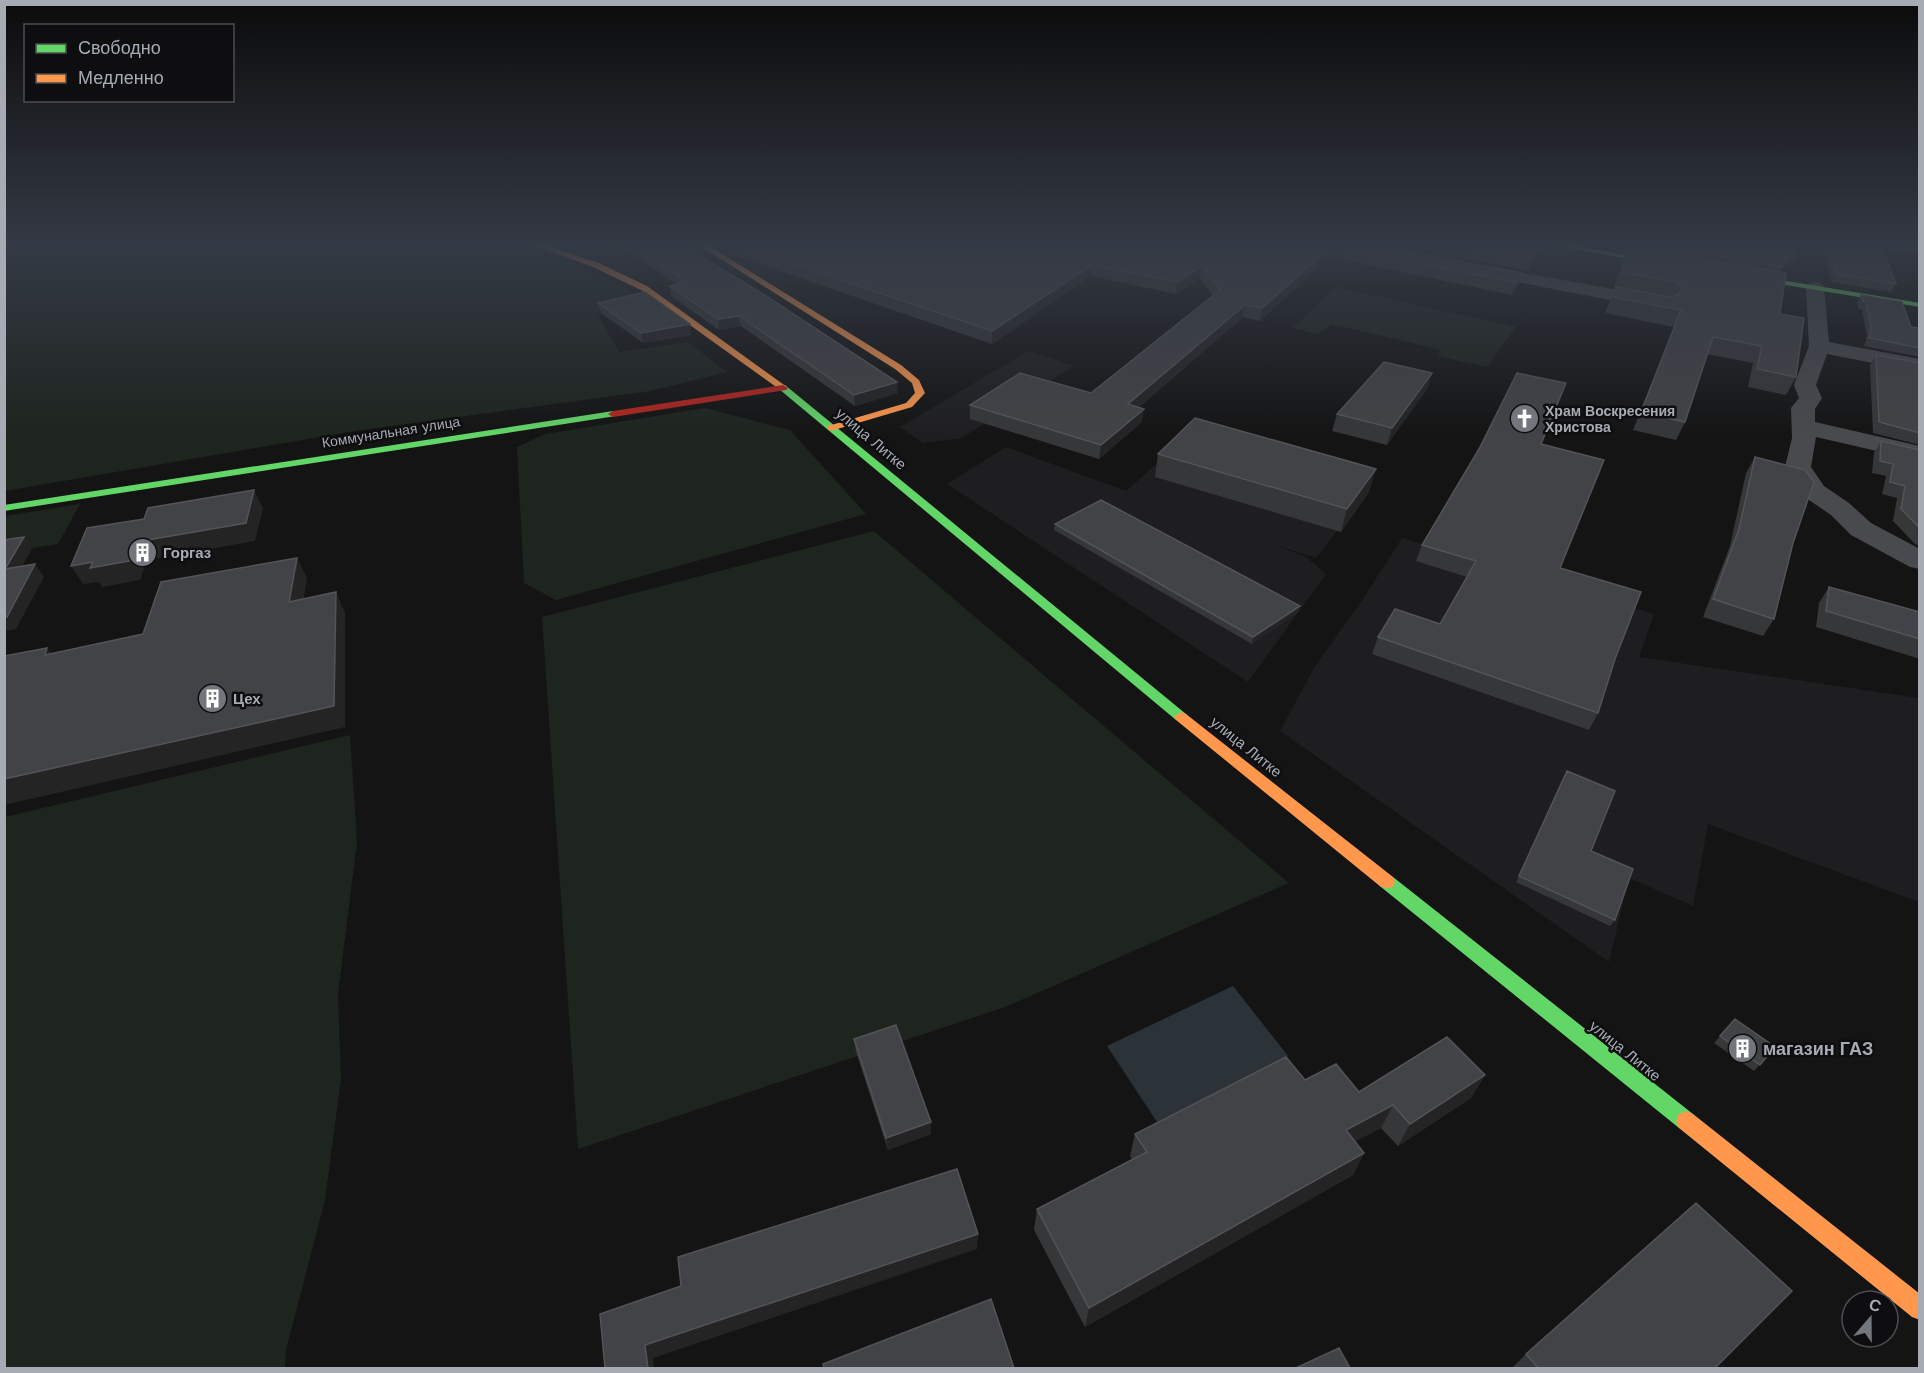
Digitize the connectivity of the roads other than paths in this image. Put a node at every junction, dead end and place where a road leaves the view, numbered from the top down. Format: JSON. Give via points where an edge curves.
{"nodes":[{"id":1,"x":672,"y":308,"type":"edge"},
{"id":2,"x":803,"y":308,"type":"edge"},
{"id":3,"x":1816,"y":308,"type":"edge"},
{"id":4,"x":1819,"y":346,"type":"junction"},
{"id":5,"x":1920,"y":366,"type":"edge"},
{"id":6,"x":783,"y":388,"type":"junction"},
{"id":7,"x":1804,"y":427,"type":"junction"},
{"id":8,"x":831,"y":428,"type":"junction"},
{"id":9,"x":1920,"y":454,"type":"edge"},
{"id":10,"x":4,"y":508,"type":"edge"},
{"id":11,"x":1920,"y":561,"type":"edge"},
{"id":12,"x":1920,"y":1309,"type":"edge"}],
"edges":[{"from":1,"to":6,"type":"street","name":"улица Литке"},
{"from":2,"to":8,"type":"street","via":[[898,367],[916,382],[920,393],[909,405]]},
{"from":3,"to":4,"type":"street"},
{"from":4,"to":5,"type":"street"},
{"from":4,"to":7,"type":"street","via":[[1805,385],[1811,398],[1803,408]]},
{"from":6,"to":8,"type":"street","name":"улица Литке"},
{"from":6,"to":10,"type":"street","name":"Коммунальная улица"},
{"from":7,"to":9,"type":"street"},
{"from":7,"to":11,"type":"street","via":[[1798,466],[1815,492],[1861,529]]},
{"from":8,"to":12,"type":"street","name":"улица Литке","via":[[1083,638]]}]}
